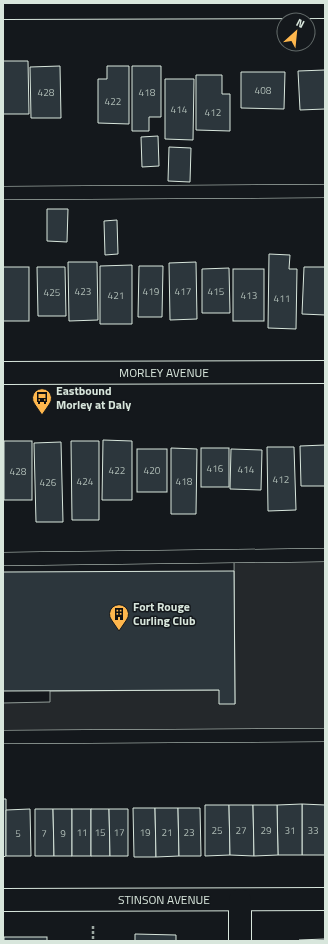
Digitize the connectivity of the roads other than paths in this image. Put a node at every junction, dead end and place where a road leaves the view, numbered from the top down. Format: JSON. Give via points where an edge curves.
{"nodes":[{"id":1,"x":325,"y":7,"type":"edge"},
{"id":2,"x":3,"y":8,"type":"edge"},
{"id":3,"x":325,"y":191,"type":"edge"},
{"id":4,"x":3,"y":193,"type":"edge"},
{"id":5,"x":325,"y":372,"type":"edge"},
{"id":6,"x":3,"y":373,"type":"edge"},
{"id":7,"x":325,"y":555,"type":"edge"},
{"id":8,"x":3,"y":559,"type":"edge"},
{"id":9,"x":325,"y":735,"type":"edge"},
{"id":10,"x":3,"y":737,"type":"edge"},
{"id":11,"x":325,"y":898,"type":"edge"},
{"id":12,"x":3,"y":900,"type":"edge"},
{"id":13,"x":240,"y":900,"type":"junction"},
{"id":14,"x":240,"y":941,"type":"edge"}],
"edges":[{"from":1,"to":2,"type":"street"},
{"from":3,"to":4,"type":"lane"},
{"from":5,"to":6,"type":"street","name":"MORLEY AVENUE"},
{"from":7,"to":8,"type":"lane"},
{"from":9,"to":10,"type":"lane"},
{"from":11,"to":13,"type":"street","name":"STINSON AVENUE"},
{"from":12,"to":13,"type":"street","name":"STINSON AVENUE"},
{"from":13,"to":14,"type":"street"}]}
